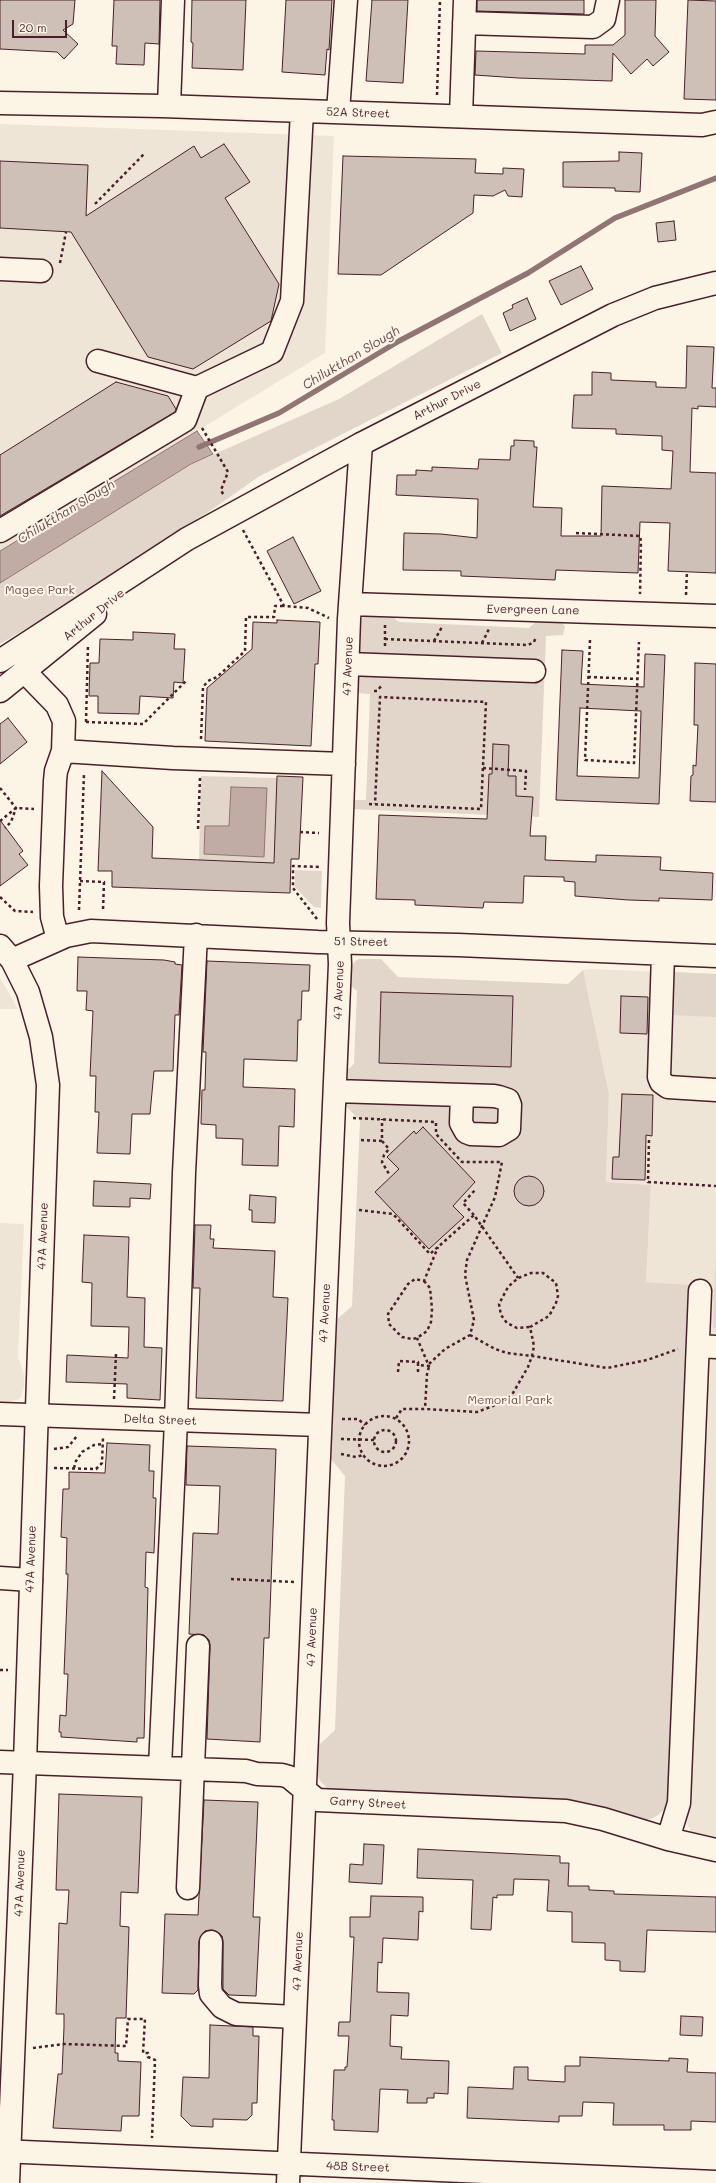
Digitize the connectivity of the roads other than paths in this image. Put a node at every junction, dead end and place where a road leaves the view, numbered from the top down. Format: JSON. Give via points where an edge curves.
{"nodes":[{"id":1,"x":173,"y":0,"type":"edge"},
{"id":2,"x":346,"y":0,"type":"edge"},
{"id":3,"x":465,"y":0,"type":"edge"},
{"id":4,"x":608,"y":0,"type":"edge"},
{"id":5,"x":464,"y":23,"type":"junction"},
{"id":6,"x":0,"y":103,"type":"edge"},
{"id":7,"x":169,"y":106,"type":"junction"},
{"id":8,"x":302,"y":111,"type":"junction"},
{"id":9,"x":338,"y":112,"type":"junction"},
{"id":10,"x":461,"y":116,"type":"junction"},
{"id":11,"x":716,"y":122,"type":"edge"},
{"id":12,"x":50,"y":268,"type":"road end"},
{"id":13,"x":0,"y":269,"type":"edge"},
{"id":14,"x":716,"y":283,"type":"edge"},
{"id":15,"x":98,"y":361,"type":"dead end"},
{"id":16,"x":197,"y":388,"type":"junction"},
{"id":17,"x":361,"y":444,"type":"junction"},
{"id":18,"x":0,"y":531,"type":"edge"},
{"id":19,"x":187,"y":539,"type":"junction"},
{"id":20,"x":350,"y":604,"type":"junction"},
{"id":21,"x":716,"y":616,"type":"edge"},
{"id":22,"x":0,"y":661,"type":"edge"},
{"id":23,"x":348,"y":664,"type":"junction"},
{"id":24,"x":24,"y":671,"type":"junction"},
{"id":25,"x":534,"y":672,"type":"dead end"},
{"id":26,"x":0,"y":691,"type":"edge"},
{"id":27,"x":63,"y":751,"type":"junction"},
{"id":28,"x":344,"y":764,"type":"junction"},
{"id":29,"x":196,"y":936,"type":"junction"},
{"id":30,"x":58,"y":939,"type":"junction"},
{"id":31,"x":339,"y":941,"type":"junction"},
{"id":32,"x":6,"y":953,"type":"edge"},
{"id":33,"x":663,"y":954,"type":"junction"},
{"id":34,"x":716,"y":956,"type":"edge"},
{"id":35,"x":716,"y":1090,"type":"edge"},
{"id":36,"x":335,"y":1091,"type":"junction"},
{"id":37,"x":462,"y":1096,"type":"dead end"},
{"id":38,"x":700,"y":1291,"type":"dead end"},
{"id":39,"x":707,"y":1347,"type":"edge"},
{"id":40,"x":0,"y":1414,"type":"edge"},
{"id":41,"x":35,"y":1416,"type":"junction"},
{"id":42,"x":176,"y":1421,"type":"junction"},
{"id":43,"x":320,"y":1425,"type":"junction"},
{"id":44,"x":0,"y":1578,"type":"edge"},
{"id":45,"x":31,"y":1580,"type":"junction"},
{"id":46,"x":198,"y":1646,"type":"dead end"},
{"id":47,"x":0,"y":1762,"type":"edge"},
{"id":48,"x":25,"y":1762,"type":"junction"},
{"id":49,"x":160,"y":1767,"type":"junction"},
{"id":50,"x":194,"y":1769,"type":"junction"},
{"id":51,"x":305,"y":1790,"type":"junction"},
{"id":52,"x":668,"y":1839,"type":"junction"},
{"id":53,"x":716,"y":1850,"type":"edge"},
{"id":54,"x":188,"y":1888,"type":"dead end"},
{"id":55,"x":212,"y":1942,"type":"dead end"},
{"id":56,"x":296,"y":2017,"type":"junction"},
{"id":57,"x":5,"y":2151,"type":"edge"},
{"id":58,"x":288,"y":2173,"type":"edge"},
{"id":59,"x":716,"y":2182,"type":"edge"},
{"id":60,"x":8,"y":2183,"type":"edge"}],
"edges":[{"from":1,"to":7,"type":"street"},
{"from":2,"to":9,"type":"street"},
{"from":3,"to":5,"type":"street"},
{"from":4,"to":5,"type":"street","via":[[604,19],[593,27]]},
{"from":5,"to":10,"type":"street"},
{"from":6,"to":7,"type":"street","name":"52A Street"},
{"from":7,"to":8,"type":"street","name":"52A Street"},
{"from":8,"to":9,"type":"street","name":"52A Street"},
{"from":8,"to":16,"type":"street","via":[[292,301],[272,352]]},
{"from":9,"to":10,"type":"street","name":"52A Street"},
{"from":10,"to":11,"type":"street","name":"52A Street","via":[[702,125]]},
{"from":12,"to":13,"type":"street"},
{"from":14,"to":17,"type":"street","name":"Arthur Drive","via":[[655,298],[613,315]]},
{"from":15,"to":16,"type":"street"},
{"from":16,"to":18,"type":"street","via":[[185,420]]},
{"from":17,"to":19,"type":"street","name":"Arthur Drive"},
{"from":17,"to":20,"type":"street","name":"47 Avenue"},
{"from":19,"to":22,"type":"street","name":"Arthur Drive"},
{"from":19,"to":24,"type":"street","name":"Arthur Drive"},
{"from":20,"to":21,"type":"street","name":"Evergreen Lane"},
{"from":20,"to":23,"type":"street","name":"47 Avenue"},
{"from":23,"to":25,"type":"street"},
{"from":23,"to":28,"type":"street","name":"47 Avenue"},
{"from":24,"to":26,"type":"street","name":"Arthur Drive"},
{"from":24,"to":27,"type":"street","via":[[61,712],[64,721]]},
{"from":27,"to":28,"type":"street","via":[[165,758]]},
{"from":27,"to":30,"type":"street","via":[[56,771],[54,810],[52,909]]},
{"from":28,"to":31,"type":"street","name":"47 Avenue"},
{"from":29,"to":30,"type":"street","name":"51 Street","via":[[91,931],[74,933]]},
{"from":29,"to":31,"type":"street","name":"51 Street"},
{"from":29,"to":42,"type":"street","via":[[184,1173]]},
{"from":30,"to":32,"type":"street","name":"51 Street"},
{"from":31,"to":33,"type":"street","name":"51 Street"},
{"from":31,"to":36,"type":"street","name":"47 Avenue"},
{"from":32,"to":41,"type":"street","name":"47A Avenue","via":[[28,992],[35,1012],[46,1060],[48,1085]]},
{"from":33,"to":34,"type":"street","name":"51 Street"},
{"from":33,"to":35,"type":"street","via":[[659,1077],[668,1087]]},
{"from":36,"to":37,"type":"street"},
{"from":36,"to":43,"type":"street","name":"47 Avenue"},
{"from":38,"to":39,"type":"street"},
{"from":39,"to":52,"type":"street","via":[[679,1803]]},
{"from":40,"to":41,"type":"street","name":"Delta Street"},
{"from":41,"to":42,"type":"street","name":"Delta Street"},
{"from":41,"to":45,"type":"street","name":"47A Avenue"},
{"from":42,"to":43,"type":"street","name":"Delta Street"},
{"from":42,"to":49,"type":"street"},
{"from":43,"to":51,"type":"street","name":"47 Avenue"},
{"from":44,"to":45,"type":"street"},
{"from":45,"to":48,"type":"street","name":"47A Avenue"},
{"from":46,"to":50,"type":"street"},
{"from":47,"to":48,"type":"street","name":"Garry Street"},
{"from":48,"to":49,"type":"street","name":"Garry Street"},
{"from":48,"to":57,"type":"street","name":"47A Avenue"},
{"from":49,"to":50,"type":"street","name":"Garry Street"},
{"from":50,"to":51,"type":"street","name":"Garry Street","via":[[282,1775],[289,1777]]},
{"from":50,"to":54,"type":"street"},
{"from":51,"to":52,"type":"street","name":"Garry Street","via":[[317,1800],[330,1802],[566,1811],[603,1819]]},
{"from":51,"to":56,"type":"street","name":"47 Avenue"},
{"from":52,"to":53,"type":"street","name":"Garry Street"},
{"from":55,"to":56,"type":"street","via":[[210,1985],[212,1994],[222,2007],[236,2014]]},
{"from":56,"to":58,"type":"street","name":"47 Avenue"},
{"from":57,"to":58,"type":"street","name":"48B Street"},
{"from":57,"to":60,"type":"street","name":"47A Avenue"},
{"from":58,"to":59,"type":"street","name":"48B Street"}]}
